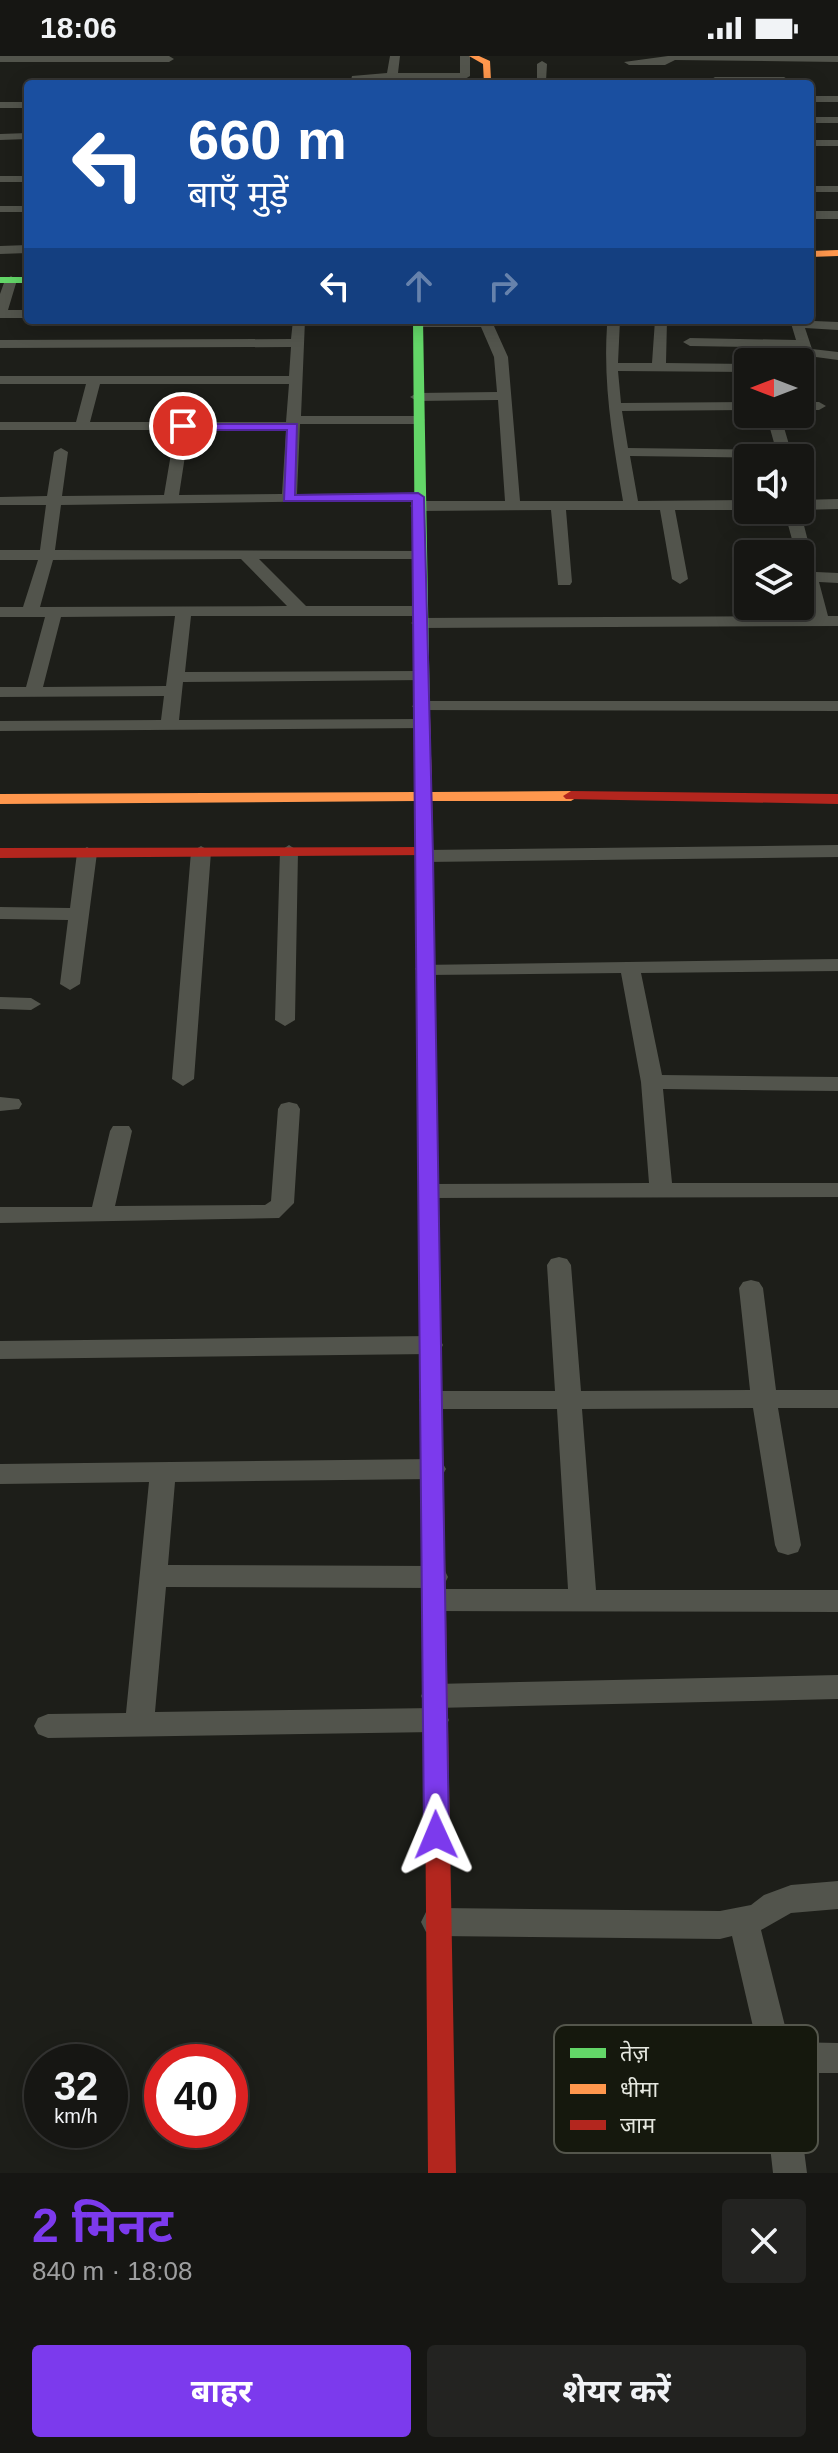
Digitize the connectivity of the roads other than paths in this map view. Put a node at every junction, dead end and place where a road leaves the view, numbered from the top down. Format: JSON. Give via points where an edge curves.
{"nodes":[{"id":1,"x":395,"y":56,"type":"edge"},
{"id":2,"x":465,"y":56,"type":"edge"},
{"id":3,"x":473,"y":56,"type":"edge"},
{"id":4,"x":70,"y":58,"type":"edge"},
{"id":5,"x":0,"y":59,"type":"edge"},
{"id":6,"x":169,"y":59,"type":"dead end"},
{"id":7,"x":776,"y":59,"type":"junction"},
{"id":8,"x":838,"y":59,"type":"edge"},
{"id":9,"x":542,"y":64,"type":"dead end"},
{"id":10,"x":629,"y":64,"type":"edge"},
{"id":11,"x":739,"y":66,"type":"dead end"},
{"id":12,"x":392,"y":76,"type":"junction"},
{"id":13,"x":356,"y":80,"type":"edge"},
{"id":14,"x":436,"y":80,"type":"edge"},
{"id":15,"x":451,"y":80,"type":"edge"},
{"id":16,"x":487,"y":80,"type":"edge"},
{"id":17,"x":542,"y":80,"type":"edge"},
{"id":18,"x":715,"y":80,"type":"dead end"},
{"id":19,"x":742,"y":80,"type":"joint"},
{"id":20,"x":783,"y":80,"type":"edge"},
{"id":21,"x":814,"y":99,"type":"edge"},
{"id":22,"x":838,"y":99,"type":"edge"},
{"id":23,"x":0,"y":105,"type":"edge"},
{"id":24,"x":24,"y":105,"type":"edge"},
{"id":25,"x":814,"y":120,"type":"edge"},
{"id":26,"x":838,"y":120,"type":"edge"},
{"id":27,"x":24,"y":136,"type":"edge"},
{"id":28,"x":0,"y":137,"type":"edge"},
{"id":29,"x":814,"y":143,"type":"edge"},
{"id":30,"x":838,"y":143,"type":"edge"},
{"id":31,"x":0,"y":179,"type":"edge"},
{"id":32,"x":24,"y":179,"type":"edge"},
{"id":33,"x":814,"y":189,"type":"edge"},
{"id":34,"x":838,"y":189,"type":"edge"},
{"id":35,"x":0,"y":209,"type":"edge"},
{"id":36,"x":24,"y":209,"type":"edge"},
{"id":37,"x":816,"y":215,"type":"edge"},
{"id":38,"x":838,"y":215,"type":"edge"},
{"id":39,"x":24,"y":249,"type":"edge"},
{"id":40,"x":0,"y":250,"type":"edge"},
{"id":41,"x":838,"y":253,"type":"edge"},
{"id":42,"x":814,"y":254,"type":"edge"},
{"id":43,"x":13,"y":280,"type":"edge"},
{"id":44,"x":0,"y":314,"type":"edge"},
{"id":45,"x":24,"y":314,"type":"edge"},
{"id":46,"x":299,"y":324,"type":"edge"},
{"id":47,"x":418,"y":324,"type":"edge"},
{"id":48,"x":486,"y":324,"type":"edge"},
{"id":49,"x":614,"y":324,"type":"edge"},
{"id":50,"x":661,"y":324,"type":"edge"},
{"id":51,"x":798,"y":324,"type":"edge"},
{"id":52,"x":814,"y":324,"type":"edge"},
{"id":53,"x":838,"y":326,"type":"edge"},
{"id":54,"x":690,"y":342,"type":"dead end"},
{"id":55,"x":298,"y":343,"type":"junction"},
{"id":56,"x":0,"y":344,"type":"edge"},
{"id":57,"x":102,"y":344,"type":"junction"},
{"id":58,"x":803,"y":344,"type":"junction"},
{"id":59,"x":93,"y":356,"type":"dead end"},
{"id":60,"x":838,"y":356,"type":"edge"},
{"id":61,"x":611,"y":367,"type":"junction"},
{"id":62,"x":659,"y":367,"type":"junction"},
{"id":63,"x":734,"y":368,"type":"edge"},
{"id":64,"x":0,"y":380,"type":"edge"},
{"id":65,"x":94,"y":380,"type":"junction"},
{"id":66,"x":296,"y":380,"type":"junction"},
{"id":67,"x":504,"y":396,"type":"junction"},
{"id":68,"x":417,"y":397,"type":"junction"},
{"id":69,"x":734,"y":406,"type":"edge"},
{"id":70,"x":814,"y":406,"type":"edge"},
{"id":71,"x":819,"y":406,"type":"dead end"},
{"id":72,"x":614,"y":407,"type":"junction"},
{"id":73,"x":418,"y":420,"type":"junction"},
{"id":74,"x":293,"y":423,"type":"junction"},
{"id":75,"x":0,"y":426,"type":"edge"},
{"id":76,"x":183,"y":426,"type":"junction"},
{"id":77,"x":82,"y":427,"type":"junction"},
{"id":78,"x":61,"y":452,"type":"dead end"},
{"id":79,"x":621,"y":452,"type":"junction"},
{"id":80,"x":734,"y":455,"type":"edge"},
{"id":81,"x":289,"y":498,"type":"junction"},
{"id":82,"x":171,"y":500,"type":"junction"},
{"id":83,"x":0,"y":501,"type":"edge"},
{"id":84,"x":53,"y":501,"type":"junction"},
{"id":85,"x":418,"y":501,"type":"junction"},
{"id":86,"x":631,"y":504,"type":"junction"},
{"id":87,"x":838,"y":504,"type":"edge"},
{"id":88,"x":513,"y":505,"type":"junction"},
{"id":89,"x":558,"y":505,"type":"junction"},
{"id":90,"x":667,"y":505,"type":"junction"},
{"id":91,"x":734,"y":505,"type":"edge"},
{"id":92,"x":814,"y":505,"type":"edge"},
{"id":93,"x":47,"y":554,"type":"junction"},
{"id":94,"x":245,"y":554,"type":"junction"},
{"id":95,"x":419,"y":554,"type":"junction"},
{"id":96,"x":0,"y":555,"type":"edge"},
{"id":97,"x":814,"y":577,"type":"edge"},
{"id":98,"x":838,"y":578,"type":"edge"},
{"id":99,"x":680,"y":579,"type":"dead end"},
{"id":100,"x":564,"y":582,"type":"dead end"},
{"id":101,"x":814,"y":587,"type":"edge"},
{"id":102,"x":184,"y":611,"type":"junction"},
{"id":103,"x":301,"y":611,"type":"junction"},
{"id":104,"x":0,"y":612,"type":"edge"},
{"id":105,"x":30,"y":612,"type":"junction"},
{"id":106,"x":54,"y":612,"type":"junction"},
{"id":107,"x":419,"y":617,"type":"junction"},
{"id":108,"x":830,"y":620,"type":"edge"},
{"id":109,"x":420,"y":676,"type":"junction"},
{"id":110,"x":175,"y":684,"type":"junction"},
{"id":111,"x":0,"y":692,"type":"edge"},
{"id":112,"x":33,"y":692,"type":"junction"},
{"id":113,"x":838,"y":706,"type":"edge"},
{"id":114,"x":421,"y":715,"type":"junction"},
{"id":115,"x":0,"y":726,"type":"edge"},
{"id":116,"x":169,"y":726,"type":"junction"},
{"id":117,"x":422,"y":795,"type":"junction"},
{"id":118,"x":0,"y":799,"type":"edge"},
{"id":119,"x":838,"y":799,"type":"edge"},
{"id":120,"x":289,"y":851,"type":"junction"},
{"id":121,"x":838,"y":851,"type":"edge"},
{"id":122,"x":201,"y":852,"type":"junction"},
{"id":123,"x":0,"y":853,"type":"edge"},
{"id":124,"x":87,"y":853,"type":"junction"},
{"id":125,"x":425,"y":854,"type":"junction"},
{"id":126,"x":0,"y":913,"type":"edge"},
{"id":127,"x":78,"y":914,"type":"junction"},
{"id":128,"x":838,"y":965,"type":"edge"},
{"id":129,"x":630,"y":968,"type":"junction"},
{"id":130,"x":425,"y":969,"type":"junction"},
{"id":131,"x":70,"y":984,"type":"dead end"},
{"id":132,"x":0,"y":1003,"type":"edge"},
{"id":133,"x":31,"y":1004,"type":"dead end"},
{"id":134,"x":285,"y":1020,"type":"dead end"},
{"id":135,"x":183,"y":1079,"type":"dead end"},
{"id":136,"x":652,"y":1082,"type":"junction"},
{"id":137,"x":838,"y":1084,"type":"edge"},
{"id":138,"x":289,"y":1109,"type":"dead end"},
{"id":139,"x":121,"y":1131,"type":"dead end"},
{"id":140,"x":838,"y":1190,"type":"edge"},
{"id":141,"x":429,"y":1191,"type":"junction"},
{"id":142,"x":661,"y":1191,"type":"junction"},
{"id":143,"x":0,"y":1215,"type":"edge"},
{"id":144,"x":102,"y":1215,"type":"junction"},
{"id":145,"x":559,"y":1265,"type":"dead end"},
{"id":146,"x":751,"y":1288,"type":"dead end"},
{"id":147,"x":431,"y":1345,"type":"junction"},
{"id":148,"x":0,"y":1350,"type":"edge"},
{"id":149,"x":764,"y":1399,"type":"junction"},
{"id":150,"x":838,"y":1399,"type":"edge"},
{"id":151,"x":432,"y":1400,"type":"junction"},
{"id":152,"x":569,"y":1400,"type":"junction"},
{"id":153,"x":433,"y":1469,"type":"junction"},
{"id":154,"x":163,"y":1472,"type":"junction"},
{"id":155,"x":0,"y":1474,"type":"edge"},
{"id":156,"x":788,"y":1545,"type":"dead end"},
{"id":157,"x":153,"y":1576,"type":"junction"},
{"id":158,"x":434,"y":1589,"type":"junction"},
{"id":159,"x":838,"y":1601,"type":"edge"},
{"id":160,"x":583,"y":1602,"type":"junction"},
{"id":161,"x":838,"y":1687,"type":"edge"},
{"id":162,"x":435,"y":1708,"type":"junction"},
{"id":163,"x":139,"y":1725,"type":"junction"},
{"id":164,"x":48,"y":1726,"type":"dead end"},
{"id":165,"x":838,"y":1895,"type":"edge"},
{"id":166,"x":437,"y":1922,"type":"junction"},
{"id":167,"x":744,"y":1922,"type":"junction"},
{"id":168,"x":768,"y":2025,"type":"edge"},
{"id":169,"x":818,"y":2058,"type":"edge"},
{"id":170,"x":838,"y":2058,"type":"edge"},
{"id":171,"x":788,"y":2153,"type":"edge"},
{"id":172,"x":442,"y":2173,"type":"edge"},
{"id":173,"x":790,"y":2173,"type":"edge"}],
"edges":[{"from":1,"to":12,"type":"street"},
{"from":2,"to":15,"type":"street","via":[[465,76]]},
{"from":3,"to":16,"type":"street","via":[[487,63]]},
{"from":4,"to":5,"type":"street"},
{"from":4,"to":6,"type":"street","via":[[131,64]]},
{"from":7,"to":8,"type":"street"},
{"from":7,"to":10,"type":"street","via":[[673,57]]},
{"from":7,"to":20,"type":"street"},
{"from":9,"to":17,"type":"street"},
{"from":11,"to":19,"type":"street"},
{"from":12,"to":13,"type":"street"},
{"from":12,"to":14,"type":"street"},
{"from":18,"to":19,"type":"street"},
{"from":21,"to":22,"type":"street"},
{"from":23,"to":24,"type":"street"},
{"from":25,"to":26,"type":"street"},
{"from":27,"to":28,"type":"street"},
{"from":29,"to":30,"type":"street"},
{"from":31,"to":32,"type":"street"},
{"from":33,"to":34,"type":"street"},
{"from":35,"to":36,"type":"street"},
{"from":37,"to":38,"type":"street"},
{"from":39,"to":40,"type":"street"},
{"from":41,"to":42,"type":"street"},
{"from":43,"to":44,"type":"street"},
{"from":44,"to":45,"type":"street"},
{"from":46,"to":55,"type":"street"},
{"from":47,"to":68,"type":"street"},
{"from":48,"to":67,"type":"street","via":[[499,350]]},
{"from":49,"to":61,"type":"street"},
{"from":50,"to":62,"type":"street"},
{"from":51,"to":58,"type":"street"},
{"from":52,"to":53,"type":"street"},
{"from":54,"to":58,"type":"street"},
{"from":55,"to":57,"type":"street"},
{"from":55,"to":66,"type":"street"},
{"from":56,"to":57,"type":"street"},
{"from":57,"to":59,"type":"street"},
{"from":58,"to":60,"type":"street","via":[[811,354]]},
{"from":61,"to":62,"type":"street"},
{"from":61,"to":72,"type":"street"},
{"from":62,"to":63,"type":"street"},
{"from":64,"to":65,"type":"street","via":[[80,374]]},
{"from":65,"to":66,"type":"street"},
{"from":65,"to":77,"type":"street"},
{"from":66,"to":74,"type":"street"},
{"from":67,"to":68,"type":"street"},
{"from":67,"to":88,"type":"street"},
{"from":68,"to":73,"type":"street"},
{"from":69,"to":72,"type":"street"},
{"from":70,"to":71,"type":"street"},
{"from":72,"to":79,"type":"street"},
{"from":73,"to":74,"type":"street"},
{"from":73,"to":85,"type":"street"},
{"from":74,"to":76,"type":"street"},
{"from":74,"to":81,"type":"street"},
{"from":75,"to":77,"type":"street"},
{"from":76,"to":77,"type":"street"},
{"from":76,"to":82,"type":"street"},
{"from":78,"to":84,"type":"street"},
{"from":79,"to":80,"type":"street"},
{"from":79,"to":86,"type":"street"},
{"from":81,"to":82,"type":"street"},
{"from":81,"to":85,"type":"street"},
{"from":82,"to":84,"type":"street"},
{"from":83,"to":84,"type":"street"},
{"from":84,"to":93,"type":"street"},
{"from":85,"to":88,"type":"street"},
{"from":85,"to":95,"type":"street"},
{"from":86,"to":89,"type":"street"},
{"from":86,"to":90,"type":"street"},
{"from":87,"to":92,"type":"street"},
{"from":88,"to":89,"type":"street"},
{"from":89,"to":100,"type":"street"},
{"from":90,"to":91,"type":"street"},
{"from":90,"to":99,"type":"street"},
{"from":93,"to":94,"type":"street"},
{"from":93,"to":96,"type":"street"},
{"from":93,"to":105,"type":"street"},
{"from":94,"to":95,"type":"street"},
{"from":94,"to":103,"type":"street"},
{"from":95,"to":107,"type":"street"},
{"from":97,"to":98,"type":"street"},
{"from":101,"to":108,"type":"street"},
{"from":102,"to":103,"type":"street"},
{"from":102,"to":106,"type":"street"},
{"from":102,"to":110,"type":"street"},
{"from":103,"to":107,"type":"street"},
{"from":104,"to":105,"type":"street"},
{"from":105,"to":106,"type":"street"},
{"from":106,"to":112,"type":"street"},
{"from":107,"to":108,"type":"street"},
{"from":107,"to":109,"type":"street"},
{"from":109,"to":110,"type":"street"},
{"from":109,"to":114,"type":"street"},
{"from":110,"to":112,"type":"street"},
{"from":110,"to":116,"type":"street"},
{"from":111,"to":112,"type":"street"},
{"from":113,"to":114,"type":"street"},
{"from":114,"to":116,"type":"street"},
{"from":114,"to":117,"type":"street"},
{"from":115,"to":116,"type":"street"},
{"from":117,"to":118,"type":"street"},
{"from":117,"to":119,"type":"street"},
{"from":117,"to":125,"type":"street"},
{"from":120,"to":122,"type":"street"},
{"from":120,"to":125,"type":"street"},
{"from":120,"to":134,"type":"street"},
{"from":121,"to":125,"type":"street"},
{"from":122,"to":124,"type":"street"},
{"from":122,"to":135,"type":"street"},
{"from":123,"to":124,"type":"street"},
{"from":124,"to":127,"type":"street"},
{"from":125,"to":130,"type":"street"},
{"from":126,"to":127,"type":"street"},
{"from":127,"to":131,"type":"street"},
{"from":128,"to":129,"type":"street"},
{"from":129,"to":130,"type":"street"},
{"from":129,"to":136,"type":"street"},
{"from":130,"to":141,"type":"street"},
{"from":132,"to":133,"type":"street"},
{"from":136,"to":137,"type":"street"},
{"from":136,"to":142,"type":"street"},
{"from":138,"to":144,"type":"street","via":[[282,1203],[277,1210]]},
{"from":139,"to":144,"type":"street"},
{"from":140,"to":142,"type":"street"},
{"from":141,"to":142,"type":"street"},
{"from":141,"to":147,"type":"street"},
{"from":143,"to":144,"type":"street"},
{"from":145,"to":152,"type":"street"},
{"from":146,"to":149,"type":"street"},
{"from":147,"to":148,"type":"street"},
{"from":147,"to":151,"type":"street"},
{"from":149,"to":150,"type":"street"},
{"from":149,"to":152,"type":"street"},
{"from":149,"to":156,"type":"street"},
{"from":151,"to":152,"type":"street"},
{"from":151,"to":153,"type":"street"},
{"from":152,"to":160,"type":"street"},
{"from":153,"to":154,"type":"street"},
{"from":153,"to":158,"type":"street"},
{"from":154,"to":155,"type":"street"},
{"from":154,"to":157,"type":"street"},
{"from":157,"to":158,"type":"street"},
{"from":157,"to":163,"type":"street"},
{"from":158,"to":160,"type":"street"},
{"from":158,"to":162,"type":"street"},
{"from":159,"to":160,"type":"street"},
{"from":161,"to":162,"type":"street"},
{"from":162,"to":163,"type":"street"},
{"from":162,"to":166,"type":"street"},
{"from":163,"to":164,"type":"street"},
{"from":165,"to":167,"type":"street","via":[[791,1899]]},
{"from":166,"to":167,"type":"street","via":[[693,1927]]},
{"from":166,"to":172,"type":"street"},
{"from":167,"to":168,"type":"street"},
{"from":169,"to":170,"type":"street"},
{"from":171,"to":173,"type":"street"}]}
